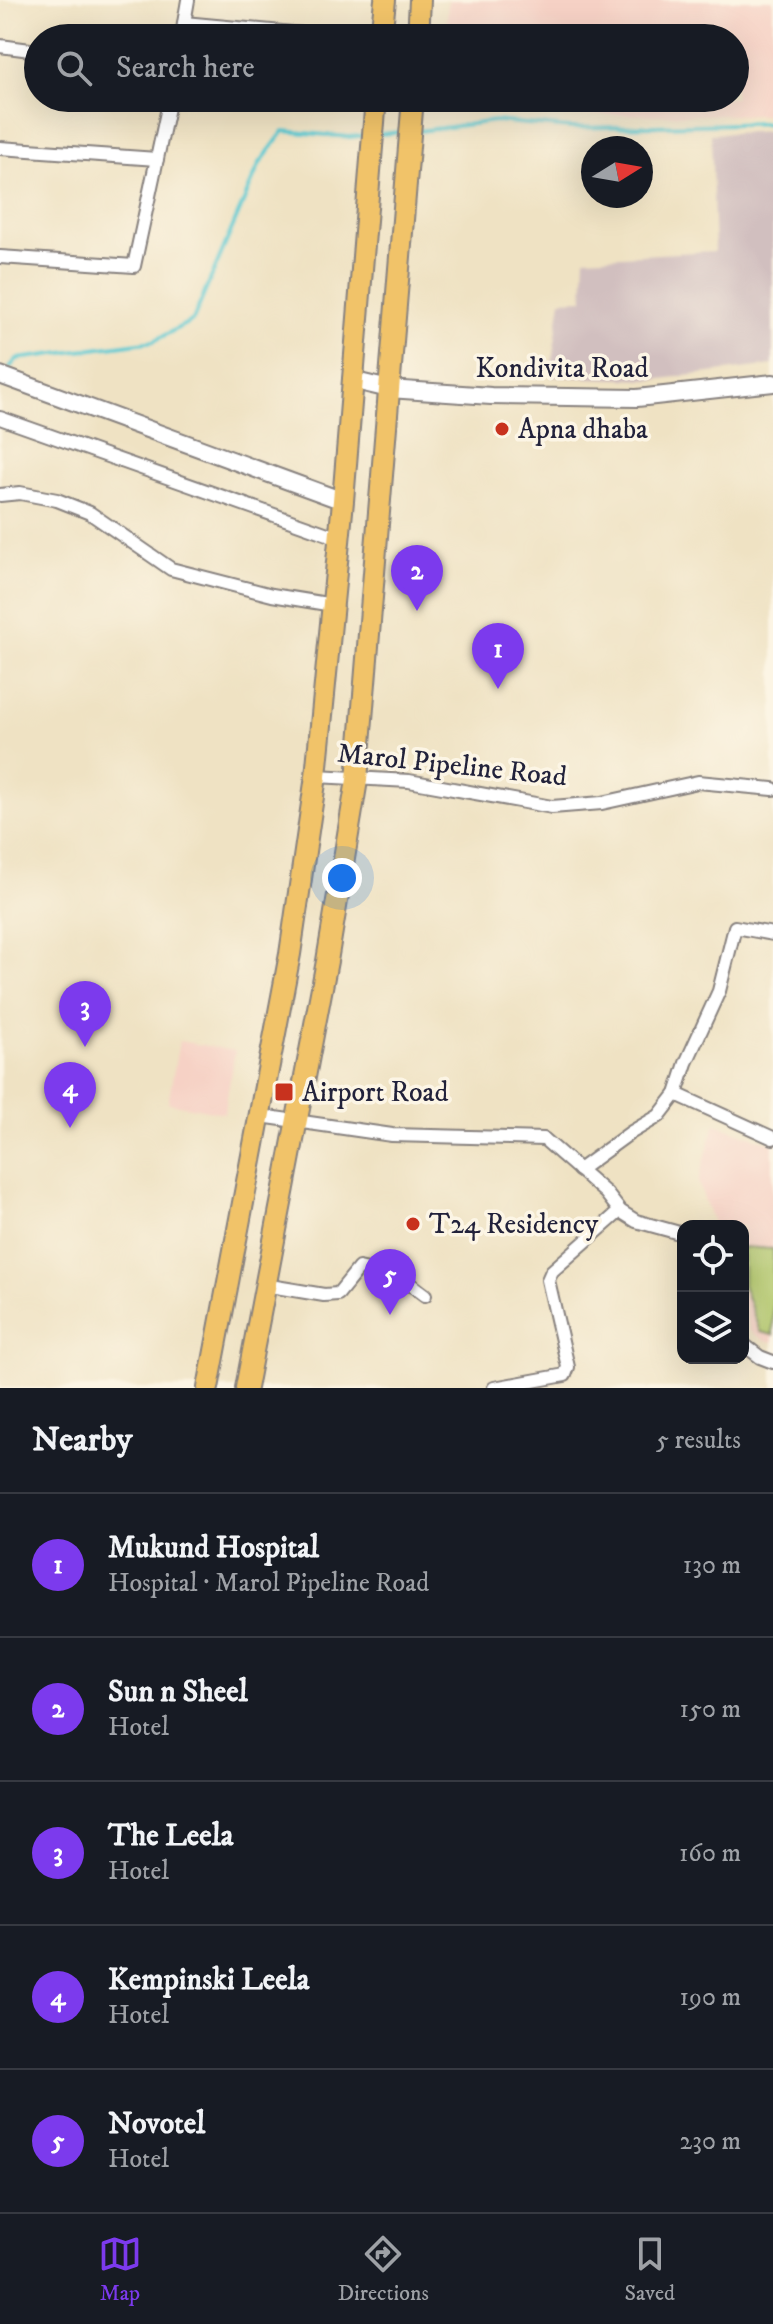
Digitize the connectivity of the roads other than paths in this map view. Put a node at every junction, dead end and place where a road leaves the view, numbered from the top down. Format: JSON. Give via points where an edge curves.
{"nodes":[{"id":1,"x":188,"y":0,"type":"edge"},
{"id":2,"x":385,"y":0,"type":"edge"},
{"id":3,"x":420,"y":0,"type":"edge"},
{"id":4,"x":184,"y":23,"type":"joint"},
{"id":5,"x":195,"y":24,"type":"edge"},
{"id":6,"x":382,"y":24,"type":"edge"},
{"id":7,"x":419,"y":24,"type":"edge"},
{"id":8,"x":0,"y":46,"type":"edge"},
{"id":9,"x":24,"y":49,"type":"edge"},
{"id":10,"x":167,"y":112,"type":"edge"},
{"id":11,"x":375,"y":112,"type":"edge"},
{"id":12,"x":412,"y":112,"type":"edge"},
{"id":13,"x":0,"y":148,"type":"edge"},
{"id":14,"x":157,"y":159,"type":"junction"},
{"id":15,"x":0,"y":257,"type":"edge"},
{"id":16,"x":0,"y":375,"type":"edge"},
{"id":17,"x":351,"y":380,"type":"junction"},
{"id":18,"x":773,"y":383,"type":"edge"},
{"id":19,"x":389,"y":389,"type":"junction"},
{"id":20,"x":0,"y":418,"type":"edge"},
{"id":21,"x":0,"y":495,"type":"edge"},
{"id":22,"x":343,"y":501,"type":"junction"},
{"id":23,"x":339,"y":538,"type":"junction"},
{"id":24,"x":333,"y":605,"type":"junction"},
{"id":25,"x":316,"y":776,"type":"junction"},
{"id":26,"x":357,"y":780,"type":"junction"},
{"id":27,"x":773,"y":789,"type":"edge"},
{"id":28,"x":773,"y":934,"type":"edge"},
{"id":29,"x":676,"y":1094,"type":"junction"},
{"id":30,"x":261,"y":1116,"type":"junction"},
{"id":31,"x":296,"y":1122,"type":"junction"},
{"id":32,"x":773,"y":1138,"type":"edge"},
{"id":33,"x":579,"y":1170,"type":"junction"},
{"id":34,"x":620,"y":1211,"type":"junction"},
{"id":35,"x":677,"y":1232,"type":"edge"},
{"id":36,"x":264,"y":1285,"type":"junction"},
{"id":37,"x":425,"y":1295,"type":"dead end"},
{"id":38,"x":749,"y":1348,"type":"edge"},
{"id":39,"x":773,"y":1362,"type":"edge"},
{"id":40,"x":208,"y":1388,"type":"edge"},
{"id":41,"x":246,"y":1388,"type":"edge"},
{"id":42,"x":494,"y":1388,"type":"edge"}],
"edges":[{"from":1,"to":4,"type":"street"},
{"from":2,"to":6,"type":"main road"},
{"from":3,"to":7,"type":"main road"},
{"from":4,"to":5,"type":"street"},
{"from":8,"to":9,"type":"street"},
{"from":10,"to":14,"type":"street"},
{"from":11,"to":17,"type":"main road"},
{"from":12,"to":19,"type":"main road"},
{"from":13,"to":14,"type":"street"},
{"from":14,"to":15,"type":"street","via":[[134,266]]},
{"from":16,"to":22,"type":"street"},
{"from":17,"to":19,"type":"street","name":"Kondivita Road"},
{"from":17,"to":22,"type":"main road"},
{"from":18,"to":19,"type":"street","name":"Kondivita Road","via":[[637,398]]},
{"from":19,"to":26,"type":"main road"},
{"from":20,"to":23,"type":"street"},
{"from":21,"to":24,"type":"street","via":[[57,500],[90,513],[171,569]]},
{"from":22,"to":23,"type":"main road"},
{"from":23,"to":24,"type":"main road"},
{"from":24,"to":25,"type":"main road"},
{"from":25,"to":26,"type":"street","name":"Marol Pipeline Road"},
{"from":25,"to":30,"type":"main road"},
{"from":26,"to":27,"type":"street","name":"Marol Pipeline Road","via":[[409,781],[552,807],[602,803],[698,782]]},
{"from":26,"to":31,"type":"main road"},
{"from":28,"to":29,"type":"street","via":[[735,927],[728,964]]},
{"from":29,"to":32,"type":"street"},
{"from":29,"to":33,"type":"street","via":[[659,1116]]},
{"from":30,"to":31,"type":"street"},
{"from":30,"to":40,"type":"main road"},
{"from":31,"to":33,"type":"street","via":[[392,1135],[544,1139]]},
{"from":31,"to":36,"type":"main road"},
{"from":33,"to":34,"type":"street"},
{"from":34,"to":35,"type":"street"},
{"from":34,"to":42,"type":"street","via":[[548,1280],[568,1367],[565,1375]]},
{"from":36,"to":37,"type":"street","via":[[338,1294],[359,1268],[401,1277]]},
{"from":36,"to":41,"type":"main road"},
{"from":38,"to":39,"type":"street"}]}
